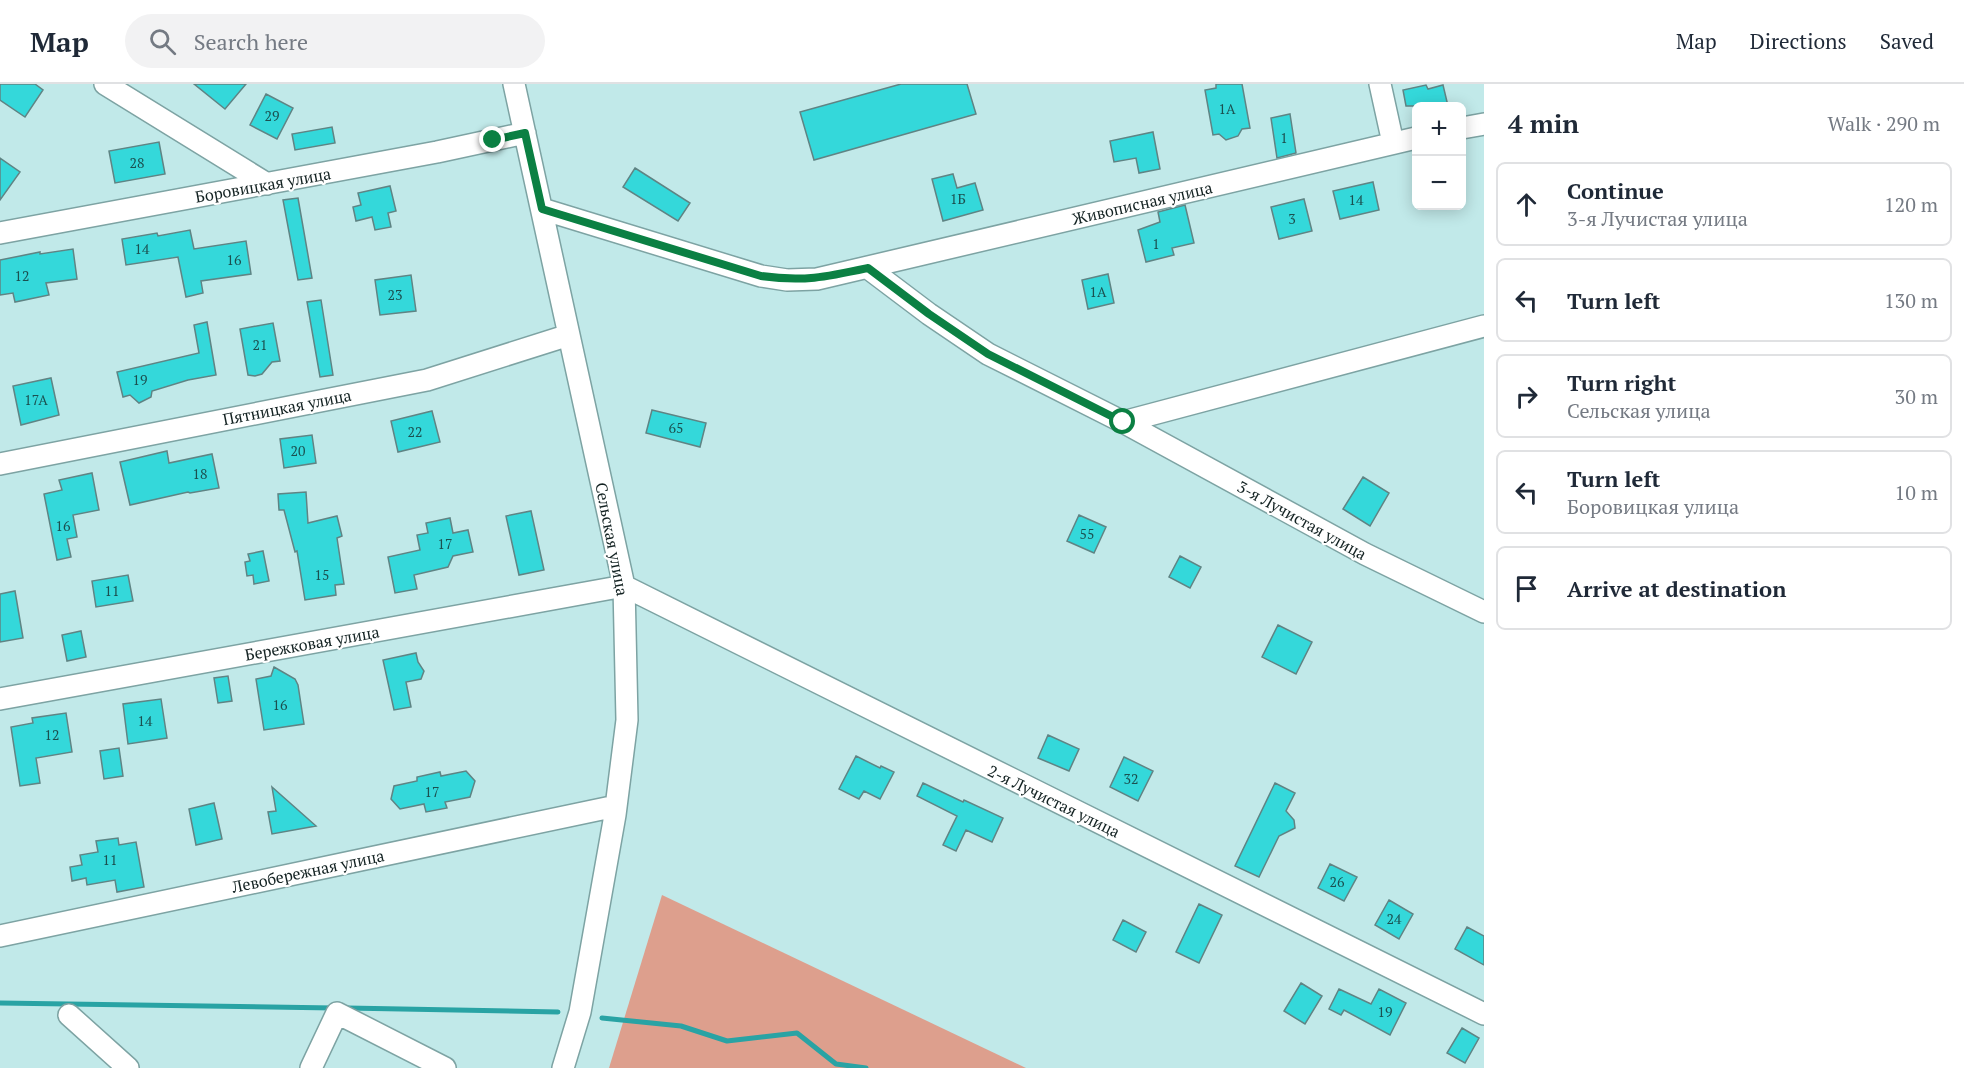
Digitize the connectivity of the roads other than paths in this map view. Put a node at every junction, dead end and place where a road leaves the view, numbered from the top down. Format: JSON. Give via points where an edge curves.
{"nodes":[{"id":1,"x":105,"y":84,"type":"edge"},
{"id":2,"x":514,"y":84,"type":"edge"},
{"id":3,"x":1380,"y":84,"type":"edge"},
{"id":4,"x":1484,"y":124,"type":"edge"},
{"id":5,"x":1466,"y":127,"type":"edge"},
{"id":6,"x":525,"y":133,"type":"junction"},
{"id":7,"x":1412,"y":139,"type":"edge"},
{"id":8,"x":1393,"y":143,"type":"junction"},
{"id":9,"x":267,"y":184,"type":"junction"},
{"id":10,"x":542,"y":209,"type":"junction"},
{"id":11,"x":0,"y":233,"type":"edge"},
{"id":12,"x":868,"y":268,"type":"junction"},
{"id":13,"x":1484,"y":326,"type":"edge"},
{"id":14,"x":569,"y":335,"type":"junction"},
{"id":15,"x":1123,"y":422,"type":"junction"},
{"id":16,"x":0,"y":464,"type":"edge"},
{"id":17,"x":624,"y":585,"type":"junction"},
{"id":18,"x":1484,"y":612,"type":"edge"},
{"id":19,"x":0,"y":699,"type":"edge"},
{"id":20,"x":616,"y":806,"type":"junction"},
{"id":21,"x":0,"y":936,"type":"edge"},
{"id":22,"x":1484,"y":1014,"type":"edge"},
{"id":23,"x":69,"y":1015,"type":"dead end"},
{"id":24,"x":128,"y":1068,"type":"edge"},
{"id":25,"x":311,"y":1068,"type":"edge"},
{"id":26,"x":445,"y":1068,"type":"edge"},
{"id":27,"x":563,"y":1068,"type":"edge"}],
"edges":[{"from":1,"to":9,"type":"street"},
{"from":2,"to":6,"type":"street","name":"Сельская улица"},
{"from":3,"to":8,"type":"street"},
{"from":4,"to":5,"type":"street"},
{"from":6,"to":9,"type":"street","name":"Боровицкая улица"},
{"from":6,"to":10,"type":"street","name":"Сельская улица"},
{"from":7,"to":8,"type":"street","name":"Живописная улица"},
{"from":8,"to":12,"type":"street","name":"Живописная улица"},
{"from":9,"to":11,"type":"street","name":"Боровицкая улица"},
{"from":10,"to":12,"type":"street","name":"Живописная улица","via":[[761,276],[817,279]]},
{"from":10,"to":14,"type":"street","name":"Сельская улица"},
{"from":12,"to":15,"type":"street","name":"3-я Лучистая улица","via":[[988,354]]},
{"from":13,"to":15,"type":"street"},
{"from":14,"to":16,"type":"street","name":"Пятницкая улица","via":[[427,380]]},
{"from":14,"to":17,"type":"street","name":"Сельская улица"},
{"from":15,"to":18,"type":"street","name":"3-я Лучистая улица","via":[[1365,554]]},
{"from":17,"to":19,"type":"street","name":"Бережковая улица"},
{"from":17,"to":20,"type":"street","name":"Сельская улица","via":[[627,720]]},
{"from":17,"to":22,"type":"street","name":"2-я Лучистая улица"},
{"from":20,"to":21,"type":"street","name":"Левобережная улица"},
{"from":20,"to":27,"type":"street","name":"Сельская улица","via":[[580,1012]]},
{"from":23,"to":24,"type":"street"},
{"from":25,"to":26,"type":"street","via":[[337,1013]]}]}
